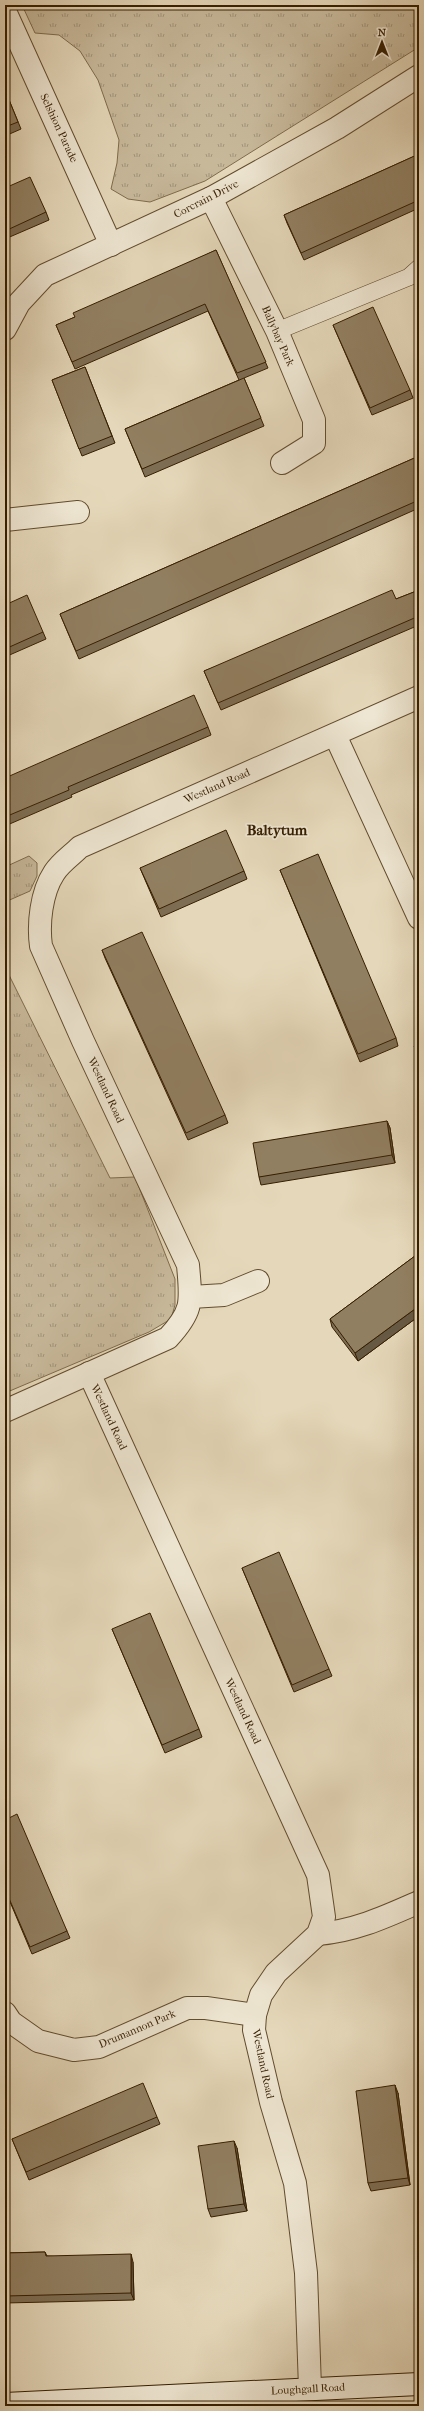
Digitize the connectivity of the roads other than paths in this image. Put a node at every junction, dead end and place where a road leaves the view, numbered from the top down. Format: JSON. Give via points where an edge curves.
{"nodes":[{"id":1,"x":5,"y":11,"type":"edge"},
{"id":2,"x":419,"y":76,"type":"edge"},
{"id":3,"x":211,"y":198,"type":"junction"},
{"id":4,"x":111,"y":245,"type":"junction"},
{"id":5,"x":419,"y":268,"type":"edge"},
{"id":6,"x":5,"y":329,"type":"edge"},
{"id":7,"x":277,"y":331,"type":"junction"},
{"id":8,"x":282,"y":463,"type":"dead end"},
{"id":9,"x":78,"y":512,"type":"dead end"},
{"id":10,"x":5,"y":520,"type":"edge"},
{"id":11,"x":419,"y":697,"type":"edge"},
{"id":12,"x":335,"y":735,"type":"junction"},
{"id":13,"x":419,"y":918,"type":"edge"},
{"id":14,"x":258,"y":1281,"type":"dead end"},
{"id":15,"x":190,"y":1298,"type":"junction"},
{"id":16,"x":89,"y":1373,"type":"junction"},
{"id":17,"x":5,"y":1411,"type":"edge"},
{"id":18,"x":419,"y":1902,"type":"edge"},
{"id":19,"x":318,"y":1934,"type":"junction"},
{"id":20,"x":5,"y":2014,"type":"edge"},
{"id":21,"x":255,"y":2015,"type":"junction"},
{"id":22,"x":419,"y":2384,"type":"edge"},
{"id":23,"x":310,"y":2388,"type":"junction"},
{"id":24,"x":5,"y":2404,"type":"edge"},
{"id":25,"x":76,"y":2404,"type":"edge"}],
"edges":[{"from":1,"to":4,"type":"street","name":"Selshion Parade"},
{"from":2,"to":3,"type":"street","name":"Corcrain Drive","via":[[337,128]]},
{"from":3,"to":4,"type":"street","name":"Corcrain Drive"},
{"from":3,"to":7,"type":"street","name":"Ballybay Park"},
{"from":4,"to":6,"type":"street","name":"Corcrain Drive","via":[[45,275],[19,303]]},
{"from":5,"to":7,"type":"lane","via":[[409,277]]},
{"from":7,"to":8,"type":"street","name":"Ballybay Park","via":[[314,420],[314,443]]},
{"from":9,"to":10,"type":"street"},
{"from":11,"to":12,"type":"street","name":"Westland Road"},
{"from":12,"to":13,"type":"street"},
{"from":12,"to":15,"type":"street","name":"Westland Road","via":[[80,847],[54,873],[44,896],[39,930],[41,946],[188,1264]]},
{"from":14,"to":15,"type":"street","via":[[224,1295]]},
{"from":15,"to":16,"type":"street","name":"Westland Road","via":[[184,1320],[168,1338]]},
{"from":16,"to":17,"type":"street"},
{"from":16,"to":19,"type":"street","name":"Westland Road","via":[[318,1875],[324,1917]]},
{"from":18,"to":19,"type":"street","via":[[373,1923],[339,1932]]},
{"from":19,"to":21,"type":"street","name":"Westland Road","via":[[276,1972],[261,1994]]},
{"from":20,"to":21,"type":"street","name":"Drumannon Park","via":[[11,2022],[38,2041],[74,2050],[98,2047],[187,2008]]},
{"from":21,"to":23,"type":"street","name":"Westland Road","via":[[254,2030],[295,2183],[306,2273]]},
{"from":22,"to":23,"type":"street","name":"Loughgall Road"},
{"from":23,"to":25,"type":"street","name":"Loughgall Road"},
{"from":24,"to":25,"type":"street","name":"Loughgall Road"}]}
